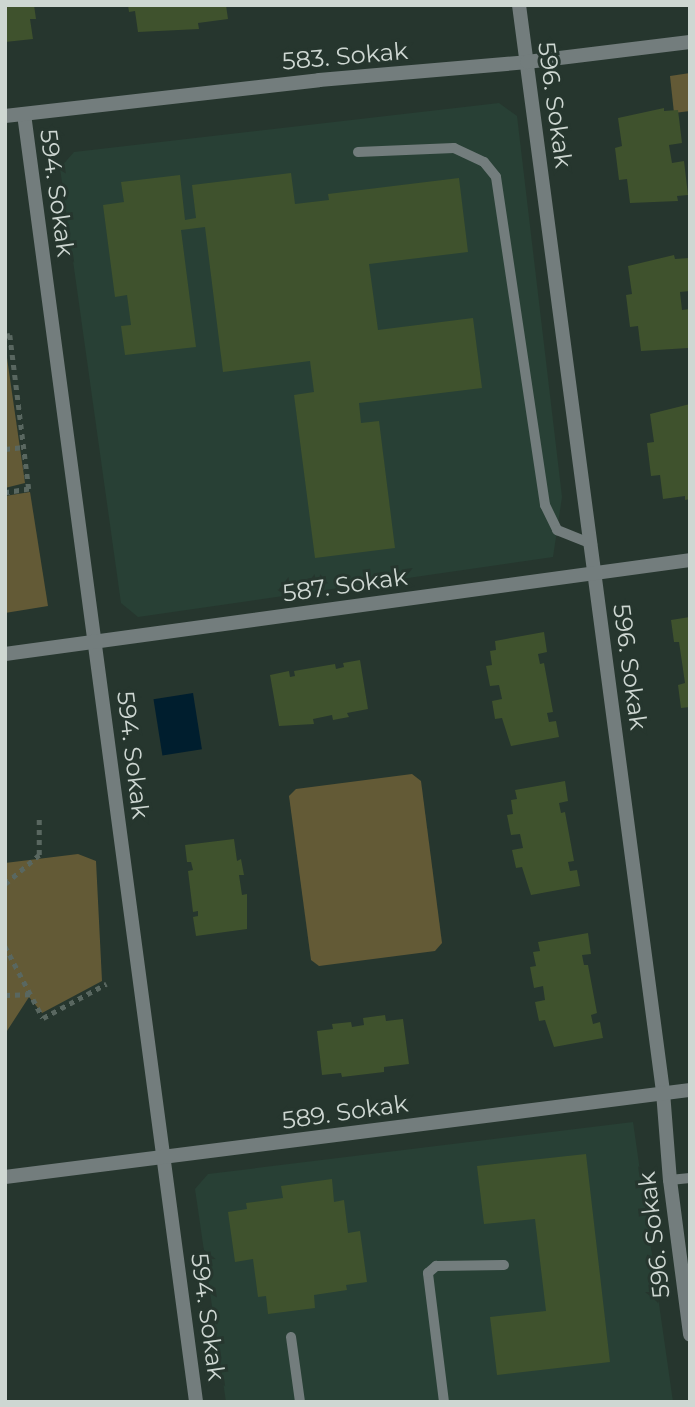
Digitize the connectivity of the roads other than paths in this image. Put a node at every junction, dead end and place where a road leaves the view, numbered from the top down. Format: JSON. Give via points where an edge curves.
{"nodes":[{"id":1,"x":519,"y":5,"type":"edge"},
{"id":2,"x":690,"y":42,"type":"edge"},
{"id":3,"x":527,"y":62,"type":"junction"},
{"id":4,"x":24,"y":114,"type":"junction"},
{"id":5,"x":5,"y":116,"type":"edge"},
{"id":6,"x":358,"y":152,"type":"dead end"},
{"id":7,"x":592,"y":544,"type":"junction"},
{"id":8,"x":690,"y":560,"type":"edge"},
{"id":9,"x":595,"y":574,"type":"junction"},
{"id":10,"x":96,"y":642,"type":"junction"},
{"id":11,"x":5,"y":654,"type":"edge"},
{"id":12,"x":690,"y":1090,"type":"edge"},
{"id":13,"x":663,"y":1092,"type":"junction"},
{"id":14,"x":163,"y":1159,"type":"junction"},
{"id":15,"x":5,"y":1177,"type":"edge"},
{"id":16,"x":690,"y":1178,"type":"edge"},
{"id":17,"x":670,"y":1180,"type":"junction"},
{"id":18,"x":504,"y":1265,"type":"dead end"},
{"id":19,"x":690,"y":1335,"type":"edge"},
{"id":20,"x":291,"y":1337,"type":"dead end"},
{"id":21,"x":196,"y":1402,"type":"edge"},
{"id":22,"x":300,"y":1402,"type":"edge"},
{"id":23,"x":444,"y":1402,"type":"edge"}],
"edges":[{"from":1,"to":3,"type":"street","name":"596. Sokak"},
{"from":2,"to":3,"type":"street","name":"583. Sokak"},
{"from":3,"to":4,"type":"street","name":"583. Sokak"},
{"from":3,"to":7,"type":"street","name":"596. Sokak"},
{"from":4,"to":5,"type":"street","name":"583. Sokak"},
{"from":4,"to":10,"type":"street","name":"594. Sokak"},
{"from":6,"to":7,"type":"lane","via":[[454,148],[484,162],[496,177],[545,505],[557,530]]},
{"from":7,"to":9,"type":"street","name":"596. Sokak"},
{"from":8,"to":9,"type":"street","name":"587. Sokak"},
{"from":9,"to":10,"type":"street","name":"587. Sokak"},
{"from":9,"to":13,"type":"street","name":"596. Sokak"},
{"from":10,"to":11,"type":"street","name":"587. Sokak"},
{"from":10,"to":14,"type":"street","name":"594. Sokak"},
{"from":12,"to":13,"type":"street","name":"589. Sokak"},
{"from":13,"to":14,"type":"street","name":"589. Sokak"},
{"from":13,"to":17,"type":"street","name":"596. Sokak"},
{"from":14,"to":15,"type":"street","name":"589. Sokak"},
{"from":14,"to":21,"type":"street","name":"594. Sokak"},
{"from":16,"to":17,"type":"lane"},
{"from":17,"to":19,"type":"street","name":"596. Sokak"},
{"from":18,"to":23,"type":"lane","via":[[436,1266],[428,1273]]},
{"from":20,"to":22,"type":"lane"}]}
